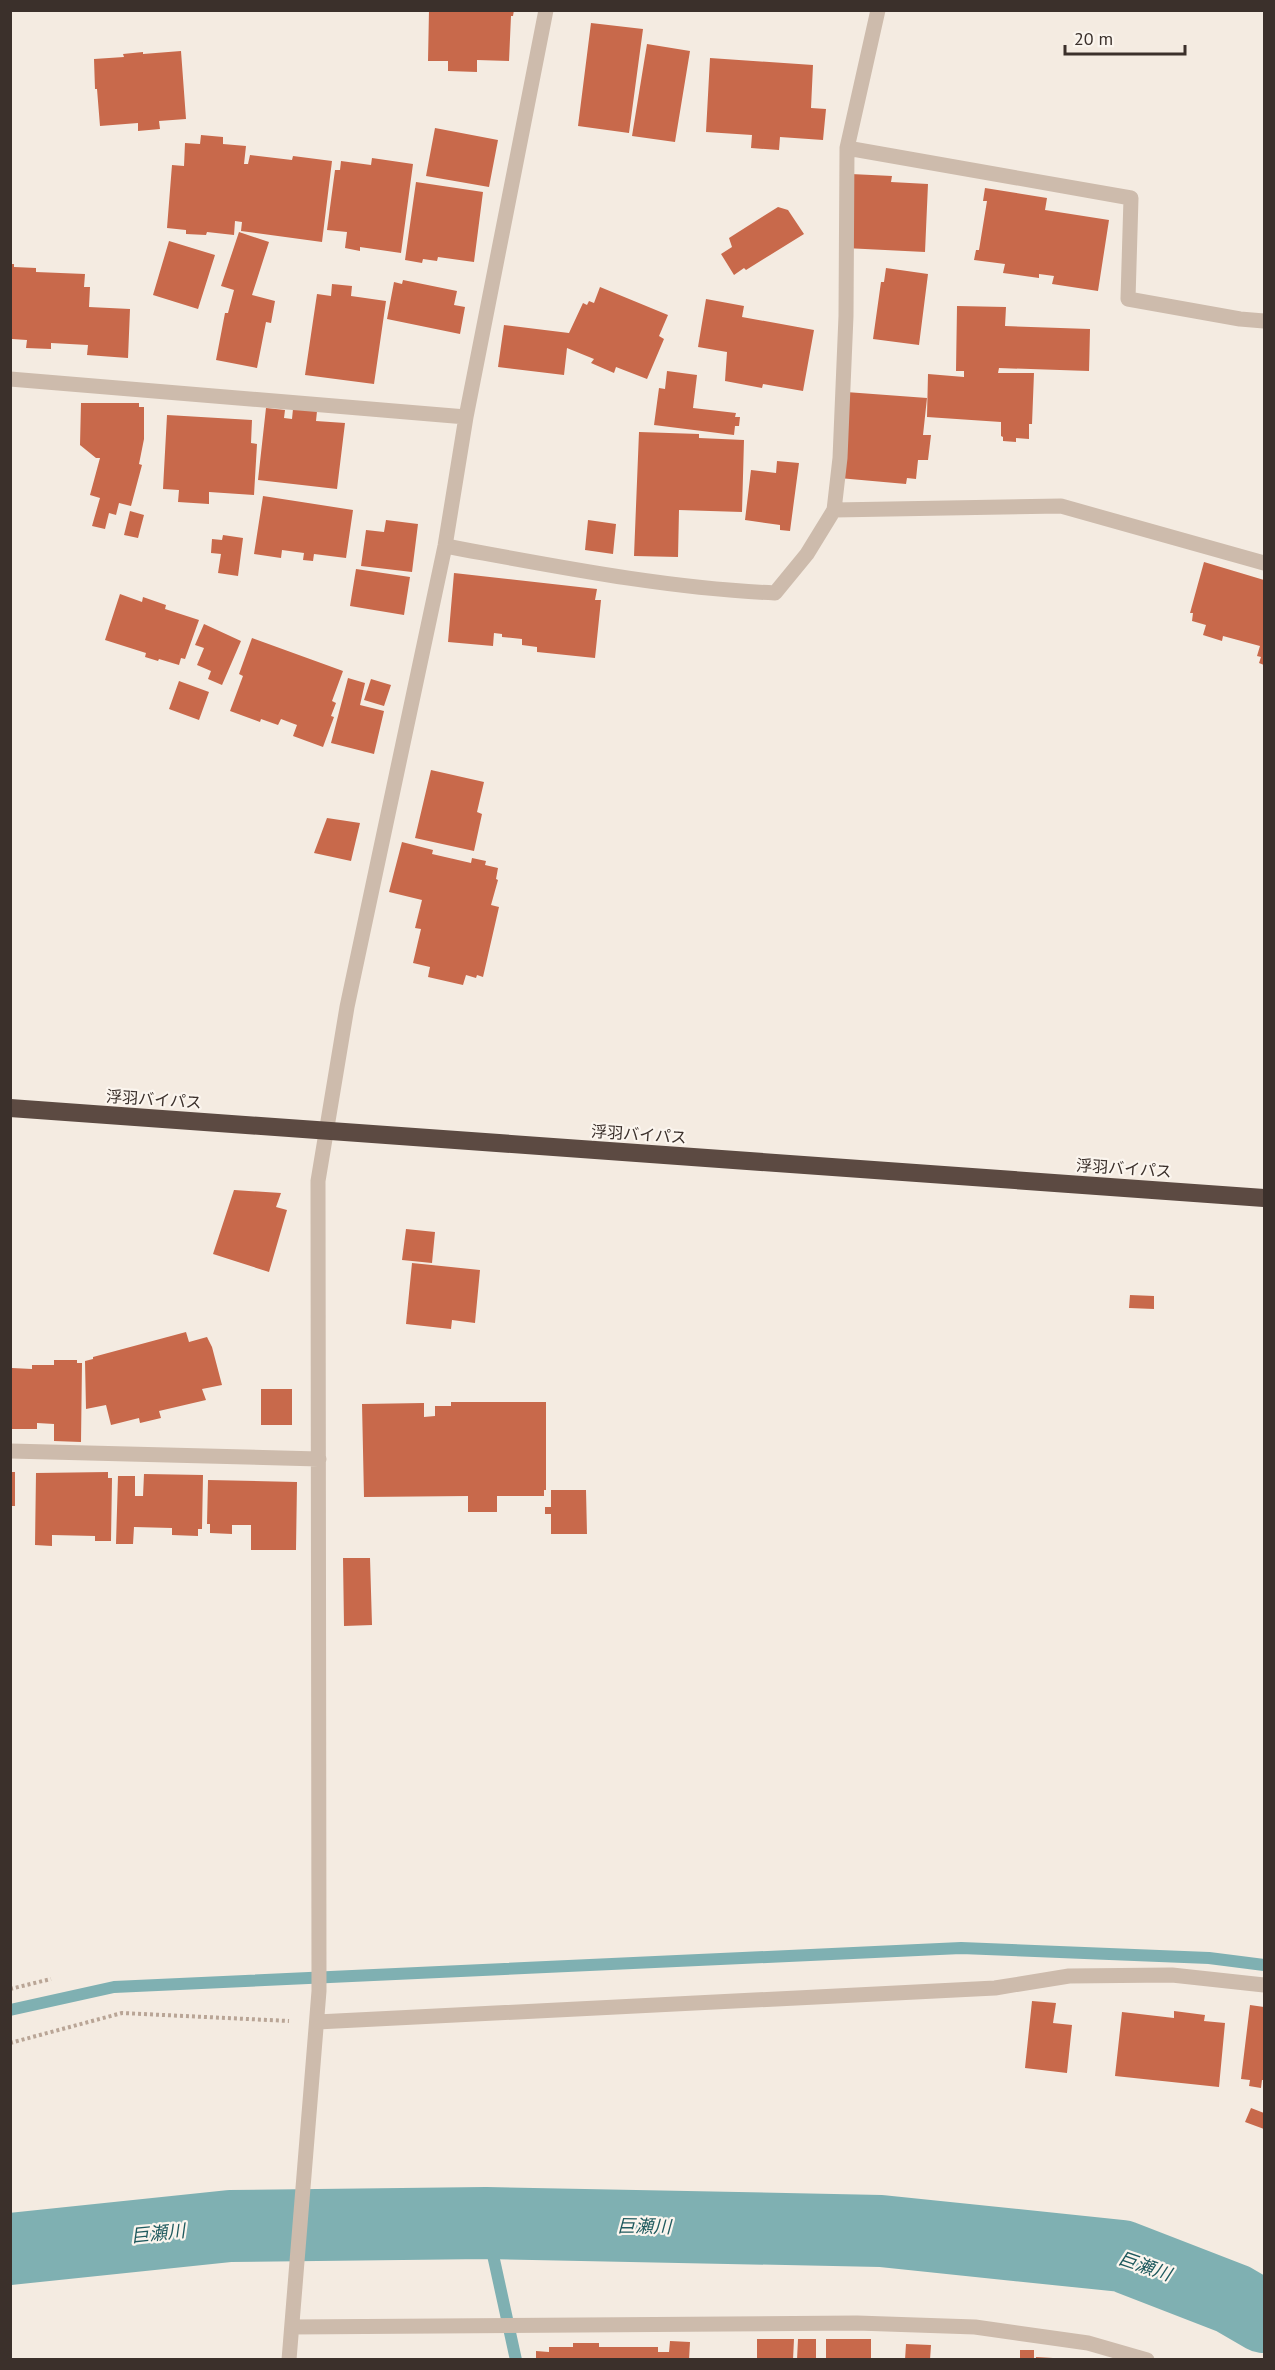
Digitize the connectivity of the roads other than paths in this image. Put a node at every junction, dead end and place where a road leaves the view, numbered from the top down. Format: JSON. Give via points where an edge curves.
{"nodes":[{"id":1,"x":546,"y":10,"type":"edge"},
{"id":2,"x":878,"y":10,"type":"edge"},
{"id":3,"x":847,"y":148,"type":"junction"},
{"id":4,"x":1264,"y":321,"type":"edge"},
{"id":5,"x":10,"y":379,"type":"edge"},
{"id":6,"x":466,"y":417,"type":"junction"},
{"id":7,"x":834,"y":510,"type":"junction"},
{"id":8,"x":445,"y":546,"type":"junction"},
{"id":9,"x":1264,"y":563,"type":"edge"},
{"id":10,"x":10,"y":1108,"type":"edge"},
{"id":11,"x":327,"y":1130,"type":"junction"},
{"id":12,"x":1264,"y":1198,"type":"edge"},
{"id":13,"x":10,"y":1451,"type":"edge"},
{"id":14,"x":319,"y":1459,"type":"junction"},
{"id":15,"x":1264,"y":1985,"type":"edge"},
{"id":16,"x":316,"y":2022,"type":"junction"},
{"id":17,"x":292,"y":2327,"type":"junction"},
{"id":18,"x":289,"y":2360,"type":"edge"},
{"id":19,"x":1147,"y":2360,"type":"edge"}],
"edges":[{"from":1,"to":6,"type":"street"},
{"from":2,"to":3,"type":"street"},
{"from":3,"to":4,"type":"street","via":[[1131,198],[1128,298]]},
{"from":3,"to":7,"type":"street","via":[[846,316]]},
{"from":5,"to":6,"type":"street"},
{"from":6,"to":8,"type":"street"},
{"from":7,"to":8,"type":"street","via":[[807,554],[775,593],[625,579]]},
{"from":7,"to":9,"type":"street","via":[[1061,506]]},
{"from":8,"to":11,"type":"street","via":[[347,1007]]},
{"from":10,"to":11,"type":"highway","name":"浮羽バイパス"},
{"from":11,"to":12,"type":"highway","name":"浮羽バイパス"},
{"from":11,"to":14,"type":"street","via":[[318,1181]]},
{"from":13,"to":14,"type":"street"},
{"from":14,"to":16,"type":"street"},
{"from":15,"to":16,"type":"street","via":[[1172,1975],[1069,1976],[995,1988]]},
{"from":16,"to":17,"type":"street"},
{"from":17,"to":18,"type":"street"},
{"from":17,"to":19,"type":"street","via":[[857,2323],[975,2327],[1088,2343]]}]}
